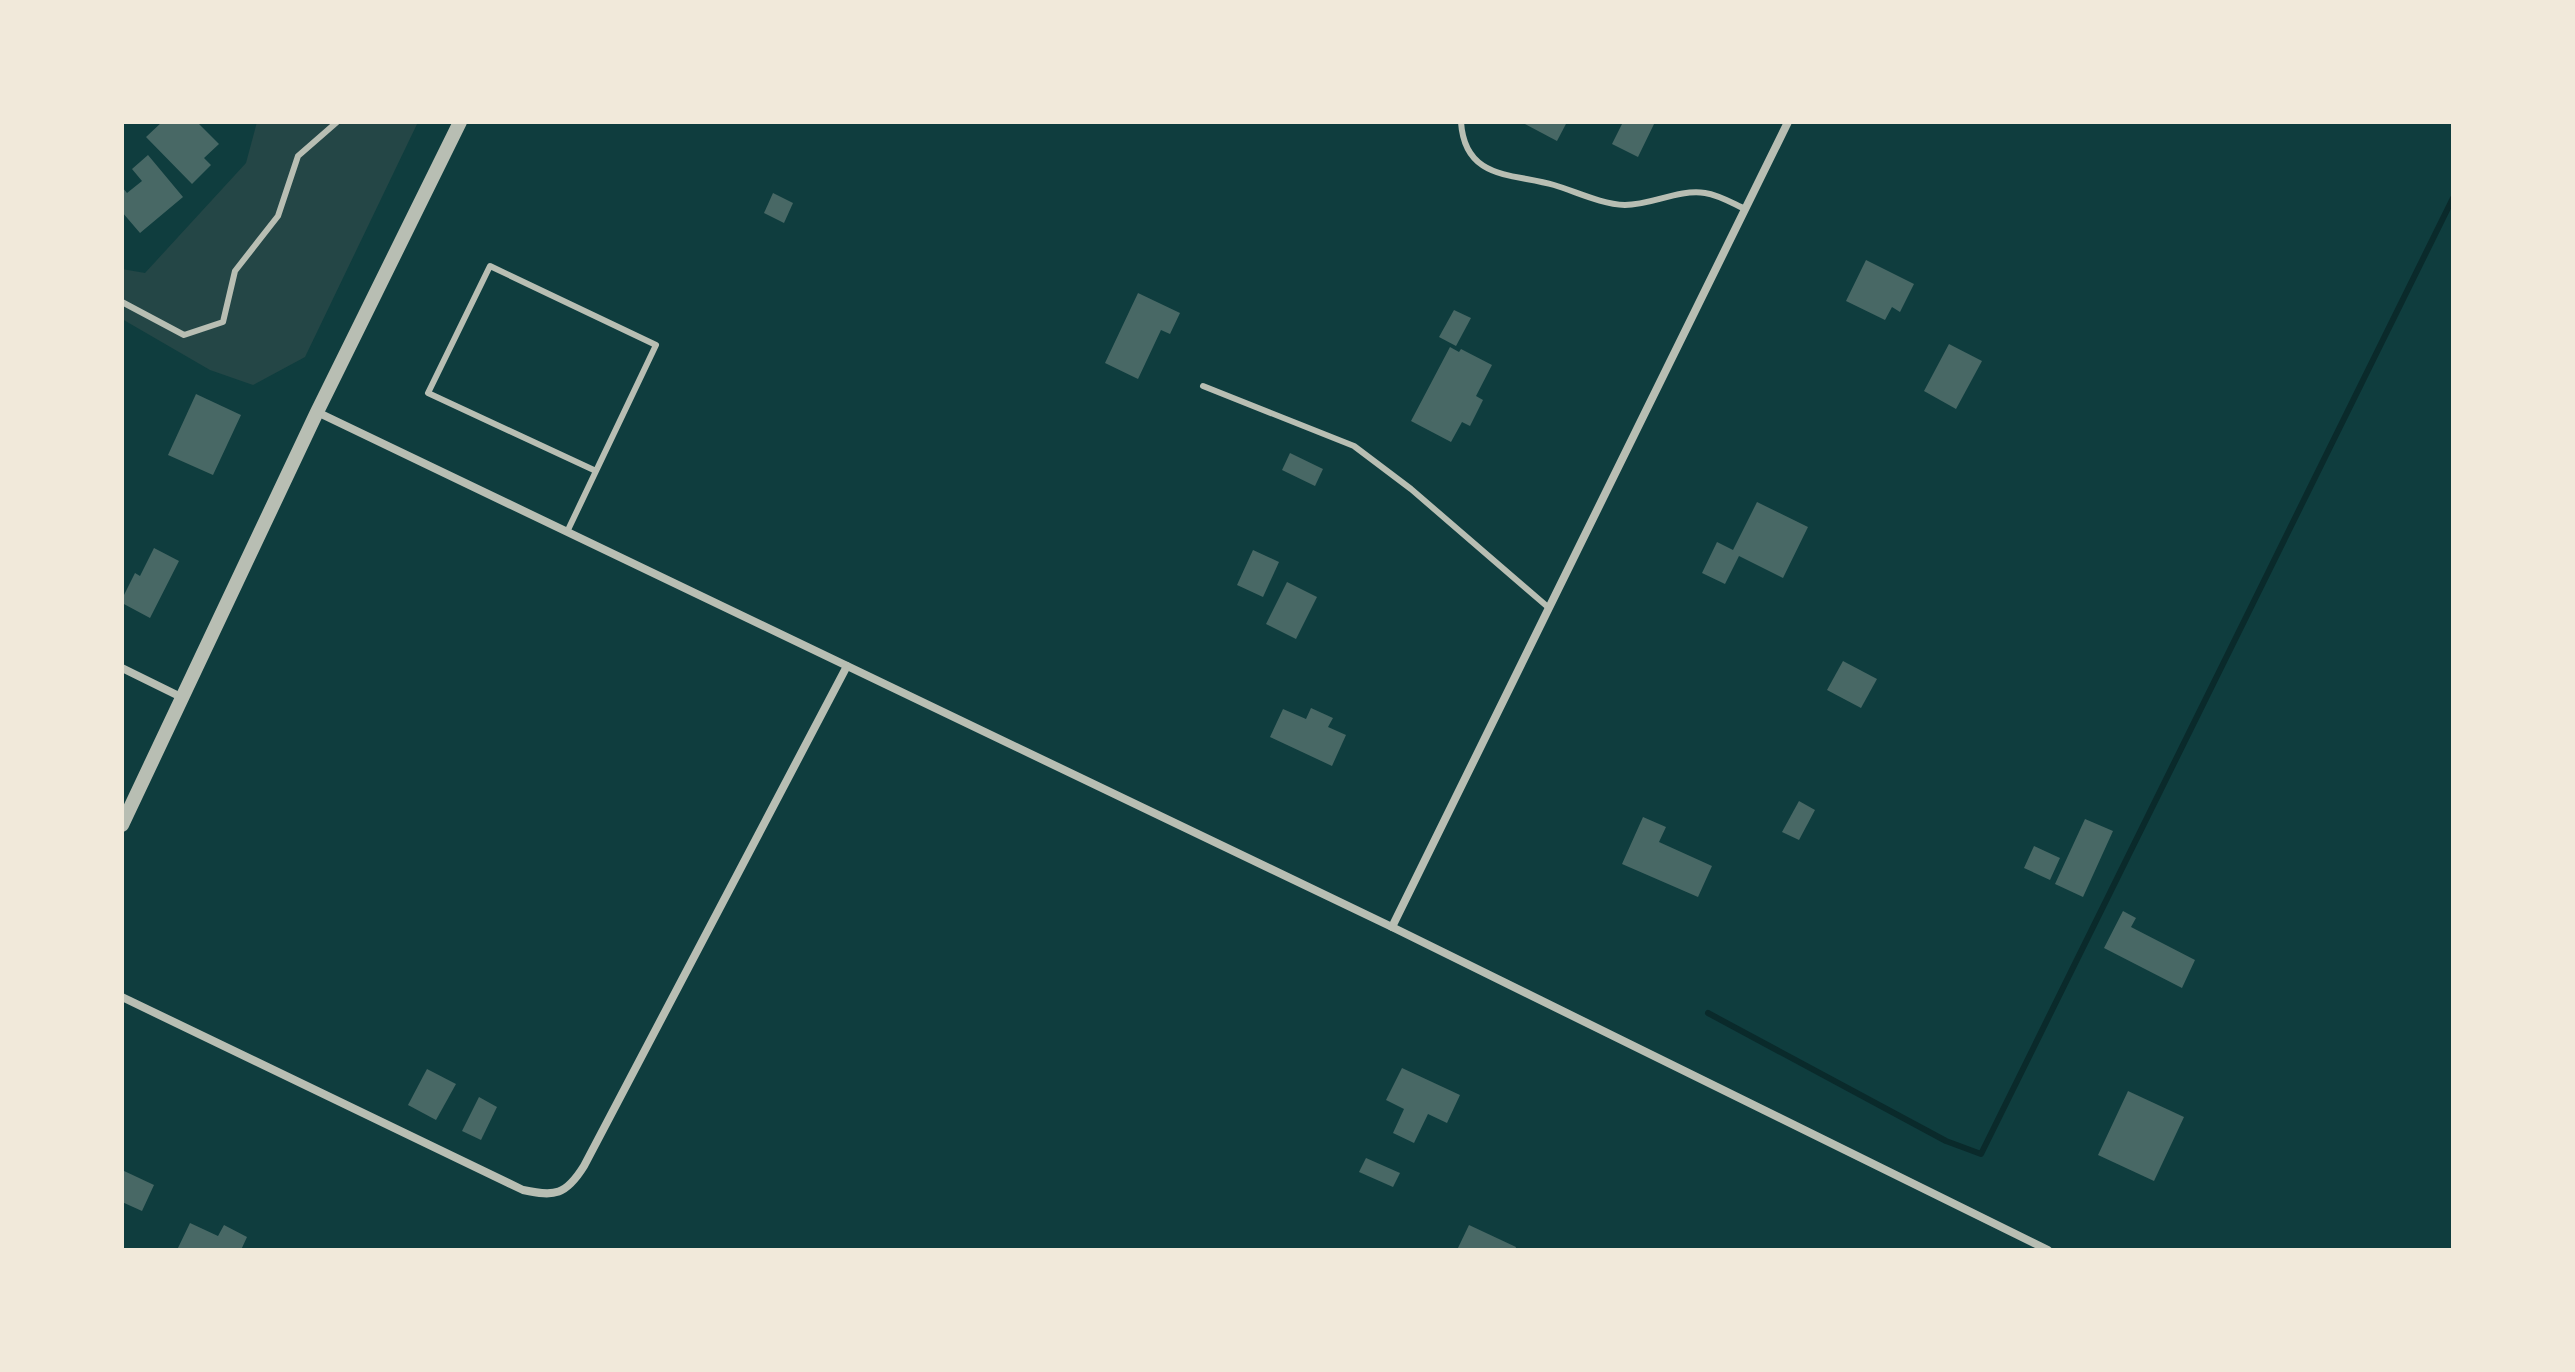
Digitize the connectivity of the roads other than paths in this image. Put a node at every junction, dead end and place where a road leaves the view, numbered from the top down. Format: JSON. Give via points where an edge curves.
{"nodes":[{"id":1,"x":337,"y":122,"type":"edge"},
{"id":2,"x":460,"y":122,"type":"edge"},
{"id":3,"x":1461,"y":122,"type":"edge"},
{"id":4,"x":1788,"y":122,"type":"edge"},
{"id":5,"x":1745,"y":209,"type":"junction"},
{"id":6,"x":122,"y":302,"type":"edge"},
{"id":7,"x":1203,"y":386,"type":"dead end"},
{"id":8,"x":317,"y":412,"type":"junction"},
{"id":9,"x":596,"y":471,"type":"junction"},
{"id":10,"x":567,"y":532,"type":"junction"},
{"id":11,"x":1549,"y":608,"type":"junction"},
{"id":12,"x":847,"y":666,"type":"junction"},
{"id":13,"x":122,"y":668,"type":"edge"},
{"id":14,"x":184,"y":698,"type":"junction"},
{"id":15,"x":122,"y":825,"type":"edge"},
{"id":16,"x":1392,"y":927,"type":"junction"},
{"id":17,"x":122,"y":997,"type":"edge"},
{"id":18,"x":2048,"y":1250,"type":"edge"}],
"edges":[{"from":1,"to":6,"type":"lane","via":[[298,156],[278,216],[235,271],[223,322],[184,335]]},
{"from":2,"to":8,"type":"street"},
{"from":3,"to":5,"type":"lane","via":[[1474,156],[1516,179],[1615,204],[1694,192]]},
{"from":4,"to":5,"type":"street"},
{"from":5,"to":11,"type":"street"},
{"from":7,"to":11,"type":"lane","via":[[1354,446]]},
{"from":8,"to":10,"type":"street"},
{"from":8,"to":14,"type":"street"},
{"from":9,"to":9,"type":"lane","via":[[656,345],[490,266],[428,393]]},
{"from":9,"to":10,"type":"lane"},
{"from":10,"to":12,"type":"street"},
{"from":11,"to":16,"type":"street"},
{"from":12,"to":16,"type":"street"},
{"from":12,"to":17,"type":"street","via":[[584,1166],[561,1192],[523,1190]]},
{"from":13,"to":14,"type":"street"},
{"from":14,"to":15,"type":"street"},
{"from":16,"to":18,"type":"street"}]}
